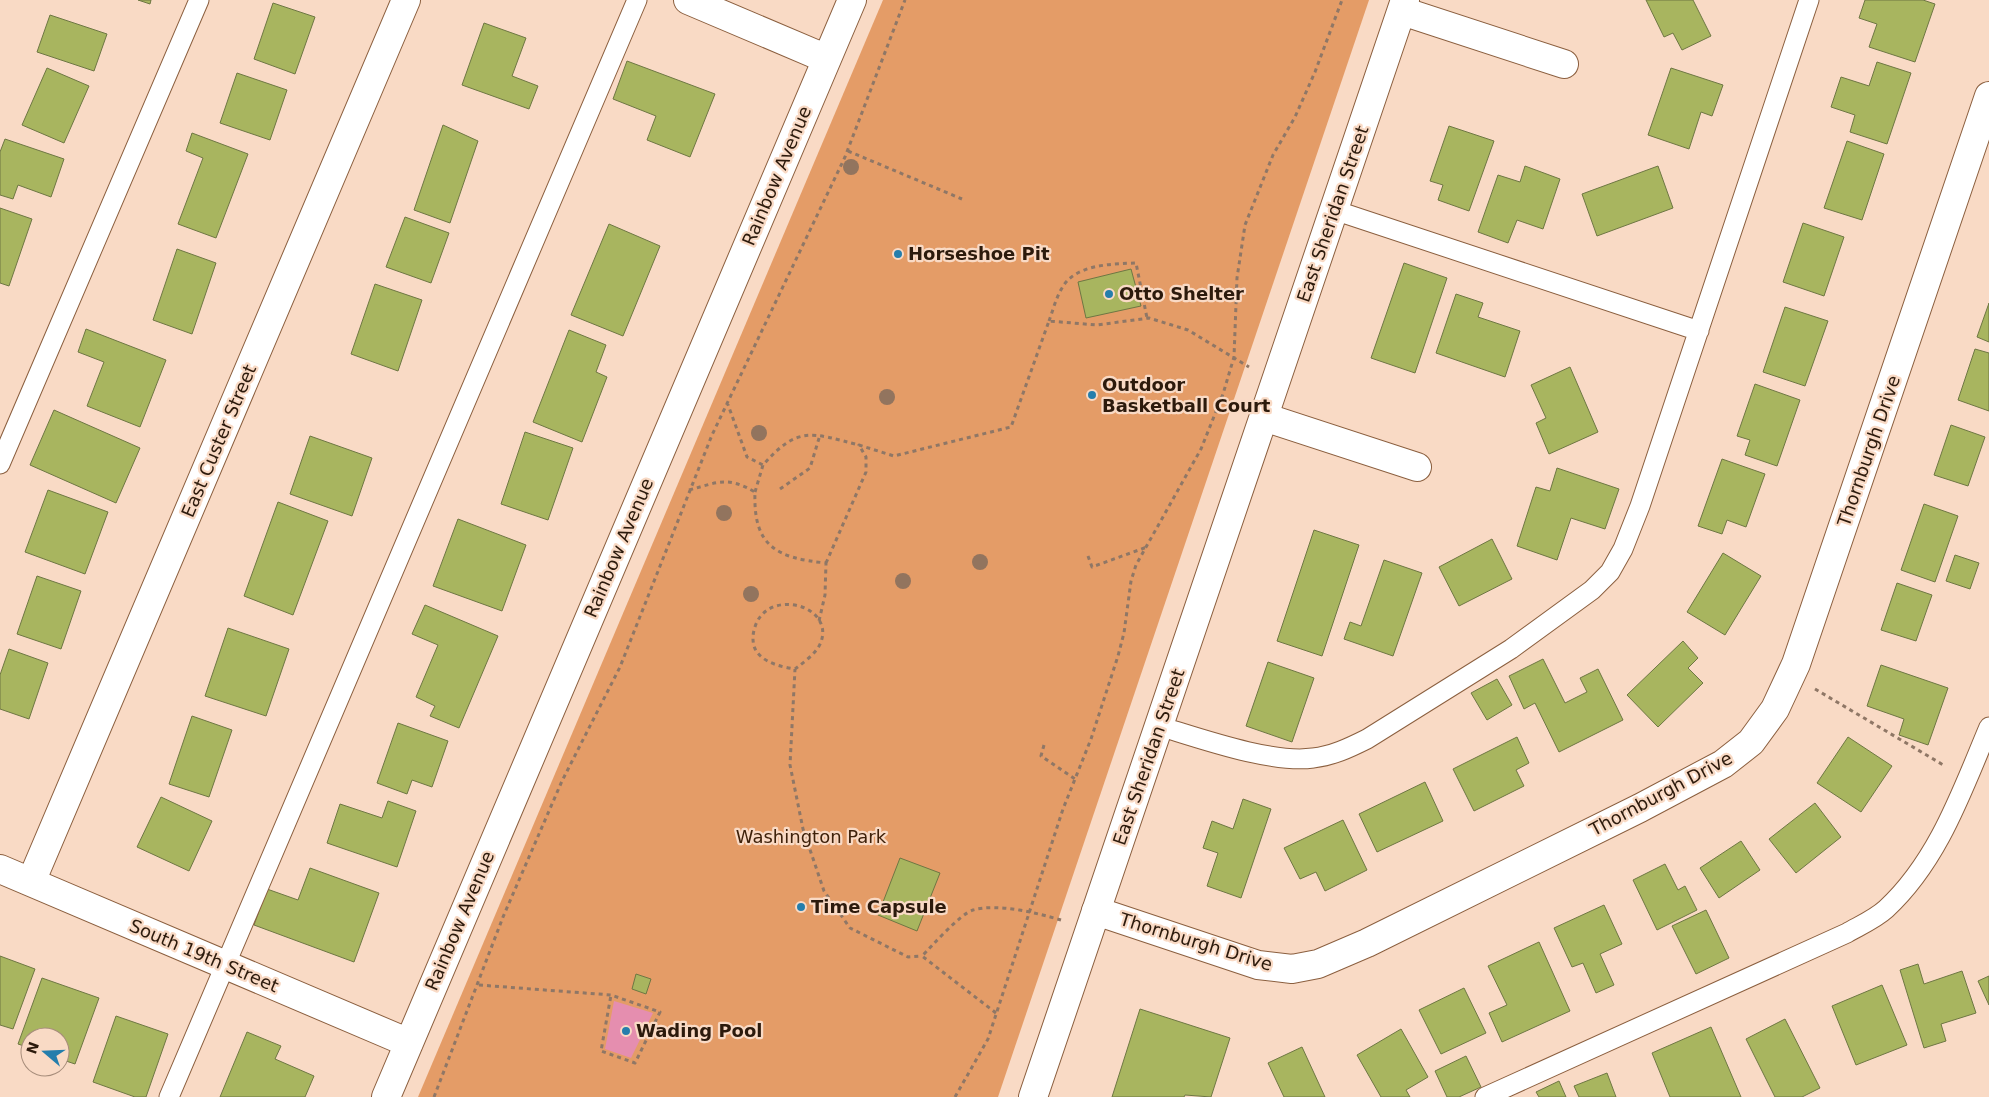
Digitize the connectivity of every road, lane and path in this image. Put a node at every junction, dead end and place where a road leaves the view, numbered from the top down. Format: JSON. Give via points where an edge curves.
{"nodes":[{"id":1,"x":199,"y":0,"type":"edge"},
{"id":2,"x":406,"y":0,"type":"edge"},
{"id":3,"x":637,"y":0,"type":"edge"},
{"id":4,"x":688,"y":0,"type":"edge"},
{"id":5,"x":852,"y":0,"type":"edge"},
{"id":6,"x":905,"y":0,"type":"edge"},
{"id":7,"x":1342,"y":0,"type":"edge"},
{"id":8,"x":1808,"y":0,"type":"edge"},
{"id":9,"x":1403,"y":5,"type":"edge"},
{"id":10,"x":827,"y":59,"type":"junction"},
{"id":11,"x":1564,"y":64,"type":"dead end"},
{"id":12,"x":1989,"y":96,"type":"edge"},
{"id":13,"x":848,"y":151,"type":"junction"},
{"id":14,"x":962,"y":199,"type":"dead end"},
{"id":15,"x":1334,"y":210,"type":"junction"},
{"id":16,"x":1147,"y":318,"type":"junction"},
{"id":17,"x":1049,"y":321,"type":"junction"},
{"id":18,"x":1699,"y":331,"type":"junction"},
{"id":19,"x":1234,"y":357,"type":"junction"},
{"id":20,"x":1275,"y":385,"type":"junction"},
{"id":21,"x":727,"y":402,"type":"junction"},
{"id":22,"x":1264,"y":417,"type":"junction"},
{"id":23,"x":820,"y":435,"type":"junction"},
{"id":24,"x":859,"y":445,"type":"junction"},
{"id":25,"x":0,"y":464,"type":"edge"},
{"id":26,"x":763,"y":465,"type":"junction"},
{"id":27,"x":1417,"y":467,"type":"dead end"},
{"id":28,"x":780,"y":489,"type":"dead end"},
{"id":29,"x":690,"y":490,"type":"junction"},
{"id":30,"x":755,"y":492,"type":"junction"},
{"id":31,"x":1147,"y":546,"type":"junction"},
{"id":32,"x":1088,"y":556,"type":"dead end"},
{"id":33,"x":826,"y":564,"type":"junction"},
{"id":34,"x":819,"y":622,"type":"junction"},
{"id":35,"x":795,"y":669,"type":"junction"},
{"id":36,"x":1791,"y":675,"type":"junction"},
{"id":37,"x":1159,"y":726,"type":"junction"},
{"id":38,"x":1989,"y":727,"type":"edge"},
{"id":39,"x":1044,"y":745,"type":"dead end"},
{"id":40,"x":1075,"y":779,"type":"junction"},
{"id":41,"x":1967,"y":779,"type":"junction"},
{"id":42,"x":0,"y":869,"type":"edge"},
{"id":43,"x":32,"y":882,"type":"junction"},
{"id":44,"x":1030,"y":911,"type":"junction"},
{"id":45,"x":1093,"y":920,"type":"junction"},
{"id":46,"x":922,"y":956,"type":"junction"},
{"id":47,"x":226,"y":965,"type":"junction"},
{"id":48,"x":479,"y":985,"type":"junction"},
{"id":49,"x":611,"y":995,"type":"junction"},
{"id":50,"x":996,"y":1013,"type":"junction"},
{"id":51,"x":409,"y":1043,"type":"junction"},
{"id":52,"x":169,"y":1097,"type":"edge"},
{"id":53,"x":386,"y":1097,"type":"edge"},
{"id":54,"x":434,"y":1097,"type":"edge"},
{"id":55,"x":954,"y":1097,"type":"edge"},
{"id":56,"x":1033,"y":1097,"type":"edge"},
{"id":57,"x":1485,"y":1097,"type":"edge"}],
"edges":[{"from":1,"to":25,"type":"lane"},
{"from":2,"to":43,"type":"street","name":"East Custer Street"},
{"from":3,"to":47,"type":"lane"},
{"from":4,"to":10,"type":"street"},
{"from":5,"to":10,"type":"street","name":"Rainbow Avenue"},
{"from":6,"to":13,"type":"path"},
{"from":7,"to":19,"type":"path","via":[[1315,72],[1273,155],[1245,225],[1237,278]]},
{"from":8,"to":18,"type":"lane"},
{"from":9,"to":11,"type":"street","name":"East Sheridan Street"},
{"from":9,"to":15,"type":"street","name":"East Sheridan Street"},
{"from":10,"to":51,"type":"street","name":"Rainbow Avenue"},
{"from":12,"to":36,"type":"street","name":"Thornburgh Drive"},
{"from":13,"to":14,"type":"path"},
{"from":13,"to":21,"type":"path"},
{"from":15,"to":18,"type":"lane"},
{"from":15,"to":20,"type":"street","name":"East Sheridan Street"},
{"from":16,"to":17,"type":"path","via":[[1097,325]]},
{"from":16,"to":17,"type":"path","via":[[1136,263],[1102,265],[1074,275],[1062,287]]},
{"from":16,"to":19,"type":"path","via":[[1188,330]]},
{"from":17,"to":24,"type":"path","via":[[1010,427],[894,456]]},
{"from":18,"to":37,"type":"lane","via":[[1623,550],[1610,572],[1592,590],[1511,649],[1367,739],[1342,751],[1311,759],[1285,757],[1241,750]]},
{"from":19,"to":20,"type":"path"},
{"from":19,"to":31,"type":"path","via":[[1201,449]]},
{"from":20,"to":22,"type":"street","name":"East Sheridan Street"},
{"from":21,"to":26,"type":"path","via":[[747,457]]},
{"from":21,"to":29,"type":"path"},
{"from":22,"to":27,"type":"street"},
{"from":22,"to":37,"type":"street","name":"East Sheridan Street"},
{"from":23,"to":24,"type":"path"},
{"from":23,"to":26,"type":"path","via":[[801,435],[780,445]]},
{"from":23,"to":28,"type":"path","via":[[810,468]]},
{"from":24,"to":33,"type":"path","via":[[866,457],[866,472]]},
{"from":26,"to":30,"type":"path"},
{"from":29,"to":30,"type":"path","via":[[723,481],[738,482]]},
{"from":29,"to":48,"type":"path","via":[[620,667],[558,790],[503,917]]},
{"from":30,"to":33,"type":"path","via":[[754,511],[767,544],[780,554],[800,561]]},
{"from":31,"to":32,"type":"path","via":[[1092,567]]},
{"from":31,"to":40,"type":"path","via":[[1134,573],[1118,656]]},
{"from":33,"to":34,"type":"path","via":[[825,595]]},
{"from":34,"to":35,"type":"path","via":[[823,630],[821,643]]},
{"from":34,"to":35,"type":"path","via":[[804,606],[788,603],[766,610],[757,622],[752,637],[755,649],[766,660]]},
{"from":35,"to":46,"type":"path","via":[[790,765],[803,829],[824,891],[850,928],[908,957]]},
{"from":36,"to":41,"type":"path"},
{"from":36,"to":45,"type":"street","name":"Thornburgh Drive","via":[[1775,709],[1751,742],[1723,764],[1376,939],[1318,964],[1292,969],[1258,964]]},
{"from":37,"to":45,"type":"street","name":"East Sheridan Street"},
{"from":38,"to":41,"type":"lane"},
{"from":39,"to":40,"type":"path","via":[[1041,756]]},
{"from":40,"to":44,"type":"path"},
{"from":41,"to":57,"type":"lane","via":[[1949,822],[1916,876],[1885,910],[1847,933]]},
{"from":42,"to":43,"type":"street","name":"South 19th Street"},
{"from":43,"to":47,"type":"street","name":"South 19th Street"},
{"from":44,"to":45,"type":"path"},
{"from":44,"to":46,"type":"path","via":[[972,910]]},
{"from":44,"to":50,"type":"path"},
{"from":45,"to":56,"type":"street","name":"East Sheridan Street"},
{"from":46,"to":50,"type":"path"},
{"from":47,"to":51,"type":"street","name":"South 19th Street"},
{"from":47,"to":52,"type":"lane"},
{"from":48,"to":49,"type":"path"},
{"from":48,"to":54,"type":"path"},
{"from":49,"to":49,"type":"path","via":[[660,1012],[635,1063],[601,1051]]},
{"from":50,"to":55,"type":"path","via":[[988,1039]]},
{"from":51,"to":53,"type":"street","name":"Rainbow Avenue"}]}
